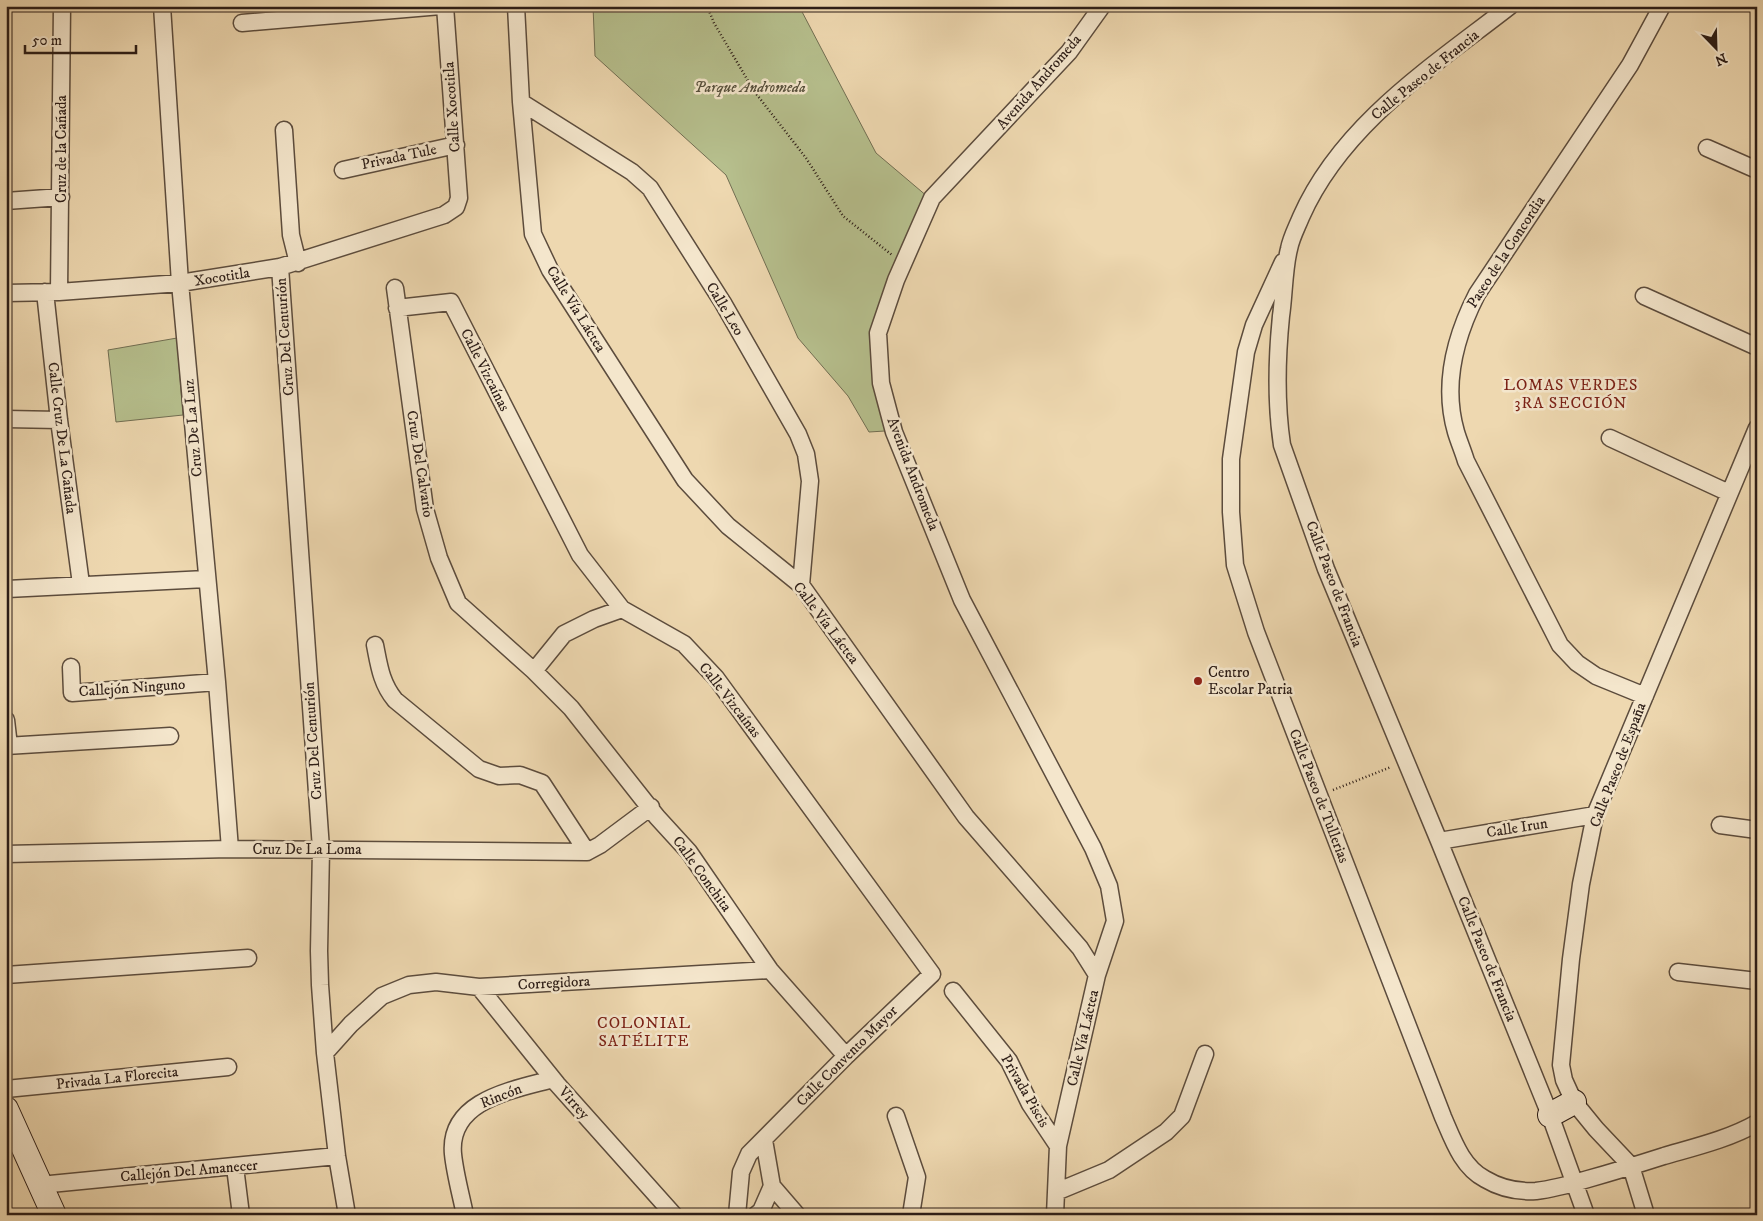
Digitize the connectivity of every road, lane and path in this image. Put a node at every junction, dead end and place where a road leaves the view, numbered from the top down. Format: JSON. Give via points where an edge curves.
{"nodes":[{"id":1,"x":62,"y":6,"type":"edge"},
{"id":2,"x":162,"y":6,"type":"edge"},
{"id":3,"x":443,"y":6,"type":"edge"},
{"id":4,"x":516,"y":6,"type":"edge"},
{"id":5,"x":707,"y":6,"type":"edge"},
{"id":6,"x":1102,"y":6,"type":"edge"},
{"id":7,"x":1510,"y":6,"type":"edge"},
{"id":8,"x":1662,"y":6,"type":"edge"},
{"id":9,"x":242,"y":23,"type":"dead end"},
{"id":10,"x":521,"y":102,"type":"junction"},
{"id":11,"x":284,"y":130,"type":"dead end"},
{"id":12,"x":456,"y":145,"type":"junction"},
{"id":13,"x":1707,"y":148,"type":"dead end"},
{"id":14,"x":343,"y":170,"type":"dead end"},
{"id":15,"x":1757,"y":170,"type":"edge"},
{"id":16,"x":61,"y":197,"type":"junction"},
{"id":17,"x":6,"y":201,"type":"edge"},
{"id":18,"x":456,"y":207,"type":"joint"},
{"id":19,"x":1289,"y":249,"type":"junction"},
{"id":20,"x":298,"y":262,"type":"junction"},
{"id":21,"x":903,"y":264,"type":"junction"},
{"id":22,"x":280,"y":267,"type":"junction"},
{"id":23,"x":180,"y":283,"type":"junction"},
{"id":24,"x":395,"y":288,"type":"dead end"},
{"id":25,"x":52,"y":292,"type":"junction"},
{"id":26,"x":6,"y":293,"type":"edge"},
{"id":27,"x":1644,"y":296,"type":"dead end"},
{"id":28,"x":397,"y":308,"type":"junction"},
{"id":29,"x":1757,"y":347,"type":"edge"},
{"id":30,"x":6,"y":419,"type":"edge"},
{"id":31,"x":59,"y":420,"type":"junction"},
{"id":32,"x":1757,"y":428,"type":"edge"},
{"id":33,"x":1610,"y":438,"type":"dead end"},
{"id":34,"x":1729,"y":493,"type":"junction"},
{"id":35,"x":206,"y":579,"type":"junction"},
{"id":36,"x":81,"y":584,"type":"junction"},
{"id":37,"x":801,"y":585,"type":"junction"},
{"id":38,"x":7,"y":589,"type":"edge"},
{"id":39,"x":622,"y":609,"type":"junction"},
{"id":40,"x":375,"y":645,"type":"dead end"},
{"id":41,"x":71,"y":667,"type":"dead end"},
{"id":42,"x":534,"y":671,"type":"junction"},
{"id":43,"x":217,"y":682,"type":"junction"},
{"id":44,"x":1645,"y":696,"type":"junction"},
{"id":45,"x":6,"y":720,"type":"edge"},
{"id":46,"x":170,"y":736,"type":"dead end"},
{"id":47,"x":8,"y":746,"type":"edge"},
{"id":48,"x":1406,"y":761,"type":"junction"},
{"id":49,"x":1318,"y":796,"type":"junction"},
{"id":50,"x":650,"y":807,"type":"junction"},
{"id":51,"x":1595,"y":815,"type":"junction"},
{"id":52,"x":1720,"y":825,"type":"dead end"},
{"id":53,"x":1757,"y":830,"type":"edge"},
{"id":54,"x":1439,"y":840,"type":"junction"},
{"id":55,"x":230,"y":849,"type":"junction"},
{"id":56,"x":321,"y":849,"type":"junction"},
{"id":57,"x":587,"y":852,"type":"junction"},
{"id":58,"x":6,"y":854,"type":"edge"},
{"id":59,"x":248,"y":958,"type":"dead end"},
{"id":60,"x":770,"y":970,"type":"junction"},
{"id":61,"x":1678,"y":972,"type":"dead end"},
{"id":62,"x":932,"y":974,"type":"joint"},
{"id":63,"x":6,"y":975,"type":"edge"},
{"id":64,"x":1097,"y":975,"type":"junction"},
{"id":65,"x":1757,"y":981,"type":"edge"},
{"id":66,"x":479,"y":987,"type":"junction"},
{"id":67,"x":953,"y":991,"type":"dead end"},
{"id":68,"x":325,"y":1053,"type":"junction"},
{"id":69,"x":1205,"y":1054,"type":"dead end"},
{"id":70,"x":846,"y":1056,"type":"junction"},
{"id":71,"x":228,"y":1067,"type":"dead end"},
{"id":72,"x":553,"y":1079,"type":"junction"},
{"id":73,"x":6,"y":1089,"type":"edge"},
{"id":74,"x":1574,"y":1102,"type":"junction"},
{"id":75,"x":896,"y":1116,"type":"dead end"},
{"id":76,"x":1550,"y":1116,"type":"junction"},
{"id":77,"x":9,"y":1122,"type":"edge"},
{"id":78,"x":1757,"y":1123,"type":"edge"},
{"id":79,"x":764,"y":1140,"type":"junction"},
{"id":80,"x":1058,"y":1146,"type":"junction"},
{"id":81,"x":337,"y":1156,"type":"junction"},
{"id":82,"x":1631,"y":1166,"type":"junction"},
{"id":83,"x":235,"y":1167,"type":"junction"},
{"id":84,"x":1574,"y":1183,"type":"junction"},
{"id":85,"x":40,"y":1185,"type":"junction"},
{"id":86,"x":772,"y":1186,"type":"junction"},
{"id":87,"x":1056,"y":1192,"type":"junction"},
{"id":88,"x":54,"y":1215,"type":"edge"},
{"id":89,"x":241,"y":1215,"type":"edge"},
{"id":90,"x":347,"y":1215,"type":"edge"},
{"id":91,"x":465,"y":1215,"type":"edge"},
{"id":92,"x":674,"y":1215,"type":"edge"},
{"id":93,"x":737,"y":1215,"type":"edge"},
{"id":94,"x":756,"y":1215,"type":"edge"},
{"id":95,"x":797,"y":1215,"type":"edge"},
{"id":96,"x":911,"y":1215,"type":"edge"},
{"id":97,"x":1055,"y":1215,"type":"edge"},
{"id":98,"x":1586,"y":1215,"type":"edge"},
{"id":99,"x":1646,"y":1215,"type":"edge"}],
"edges":[{"from":1,"to":16,"type":"street","name":"Cruz de la Cañada"},
{"from":2,"to":23,"type":"street","name":"Cruz De La Luz"},
{"from":3,"to":9,"type":"street"},
{"from":3,"to":12,"type":"street","name":"Calle Xocotitla"},
{"from":4,"to":10,"type":"street","name":"Calle Vía Láctea"},
{"from":5,"to":21,"type":"path","via":[[754,91],[806,158],[843,216]]},
{"from":6,"to":21,"type":"street","name":"Avenida Andromeda","via":[[1069,52],[932,198]]},
{"from":7,"to":19,"type":"street","name":"Calle Paseo de Francia","via":[[1395,96],[1352,138],[1321,180]]},
{"from":8,"to":44,"type":"street","name":"Paseo de la Concordia","via":[[1630,65],[1477,294],[1457,341],[1451,389],[1456,430],[1466,461],[1560,646],[1596,676]]},
{"from":10,"to":37,"type":"street","name":"Calle Vía Láctea","via":[[533,234],[550,270],[685,480],[728,526]]},
{"from":10,"to":37,"type":"street","name":"Calle Leo","via":[[632,172],[650,188],[728,312],[798,434],[806,454],[810,481]]},
{"from":11,"to":20,"type":"street","via":[[291,235]]},
{"from":12,"to":14,"type":"street","name":"Privada Tule"},
{"from":12,"to":18,"type":"street","name":"Calle Xocotitla","via":[[459,198]]},
{"from":13,"to":15,"type":"street"},
{"from":16,"to":17,"type":"street"},
{"from":16,"to":25,"type":"street","name":"Cruz de la Cañada"},
{"from":18,"to":20,"type":"street","name":"Xocotitla","via":[[444,215]]},
{"from":19,"to":48,"type":"street","name":"Calle Paseo de Francia","via":[[1278,346],[1282,445],[1326,569]]},
{"from":19,"to":49,"type":"street","name":"Calle Paseo de Tullerias","via":[[1254,325],[1246,352],[1231,459],[1231,512],[1234,565]]},
{"from":20,"to":22,"type":"street","name":"Xocotitla"},
{"from":21,"to":64,"type":"street","name":"Avenida Andromeda","via":[[878,333],[881,383],[894,432],[962,600],[1093,848],[1109,886],[1115,920]]},
{"from":22,"to":23,"type":"street","name":"Xocotitla"},
{"from":22,"to":56,"type":"street","name":"Cruz Del Centurión"},
{"from":23,"to":25,"type":"street","name":"Xocotitla"},
{"from":23,"to":35,"type":"street","name":"Cruz De La Luz"},
{"from":24,"to":28,"type":"street","name":"Cruz Del Calvario"},
{"from":25,"to":26,"type":"street","name":"Xocotitla"},
{"from":25,"to":31,"type":"street","name":"Calle Cruz De La Cañada"},
{"from":27,"to":29,"type":"street"},
{"from":28,"to":39,"type":"street","name":"Calle Vizcaínas","via":[[451,302],[580,555]]},
{"from":28,"to":42,"type":"street","name":"Cruz Del Calvario","via":[[425,509],[440,558],[458,603]]},
{"from":30,"to":31,"type":"street"},
{"from":31,"to":36,"type":"street","name":"Calle Cruz De La Cañada"},
{"from":32,"to":34,"type":"street","name":"Calle Paseo de España"},
{"from":33,"to":34,"type":"street"},
{"from":34,"to":44,"type":"street","name":"Calle Paseo de España"},
{"from":35,"to":36,"type":"street"},
{"from":35,"to":43,"type":"street","name":"Cruz De La Luz"},
{"from":36,"to":38,"type":"street"},
{"from":37,"to":64,"type":"street","name":"Calle Vía Láctea","via":[[966,817],[1080,948]]},
{"from":39,"to":42,"type":"street","via":[[594,618],[564,634]]},
{"from":39,"to":62,"type":"street","name":"Calle Vizcaínas","via":[[684,644],[716,678]]},
{"from":40,"to":57,"type":"street","via":[[381,676],[394,700],[479,769],[498,776],[520,775],[542,783]]},
{"from":41,"to":43,"type":"street","name":"Callejón Ninguno","via":[[72,693]]},
{"from":42,"to":50,"type":"street","name":"Calle Conchita","via":[[571,708]]},
{"from":43,"to":55,"type":"street","name":"Cruz De La Luz"},
{"from":44,"to":51,"type":"street","name":"Calle Paseo de España"},
{"from":45,"to":47,"type":"street"},
{"from":46,"to":47,"type":"street"},
{"from":48,"to":49,"type":"path"},
{"from":48,"to":54,"type":"street","name":"Calle Paseo de Francia"},
{"from":49,"to":84,"type":"street","name":"Calle Paseo de Tullerias","via":[[1460,1153],[1470,1168],[1484,1179],[1503,1187],[1536,1191]]},
{"from":50,"to":57,"type":"street"},
{"from":50,"to":60,"type":"street","name":"Calle Conchita","via":[[689,852]]},
{"from":51,"to":54,"type":"street","name":"Calle Irun"},
{"from":51,"to":74,"type":"street","name":"Calle Paseo de España","via":[[1581,884],[1561,1064]]},
{"from":52,"to":53,"type":"street"},
{"from":54,"to":76,"type":"street","name":"Calle Paseo de Francia"},
{"from":55,"to":56,"type":"street","name":"Cruz De La Loma"},
{"from":55,"to":58,"type":"street","name":"Cruz De La Loma"},
{"from":56,"to":57,"type":"street","name":"Cruz De La Loma"},
{"from":56,"to":68,"type":"street","name":"Cruz Del Centurión","via":[[319,951]]},
{"from":59,"to":63,"type":"street"},
{"from":60,"to":66,"type":"street","name":"Corregidora"},
{"from":60,"to":70,"type":"street","name":"Calle Conchita"},
{"from":61,"to":65,"type":"street"},
{"from":62,"to":70,"type":"street","name":"Calle Convento Mayor"},
{"from":64,"to":80,"type":"street","name":"Calle Vía Láctea"},
{"from":66,"to":68,"type":"street","name":"Corregidora","via":[[436,982],[409,985],[382,996]]},
{"from":66,"to":72,"type":"street","name":"Virrey"},
{"from":67,"to":80,"type":"street","name":"Privada Piscis","via":[[1009,1061],[1030,1104]]},
{"from":68,"to":81,"type":"street","name":"Cruz Del Centurión"},
{"from":69,"to":87,"type":"street","via":[[1182,1116],[1166,1132],[1109,1170]]},
{"from":70,"to":79,"type":"street","name":"Calle Convento Mayor"},
{"from":71,"to":73,"type":"street","name":"Privada La Florecita"},
{"from":72,"to":91,"type":"street","name":"Rincón","via":[[486,1099],[470,1110],[456,1130],[453,1153]]},
{"from":72,"to":92,"type":"street","name":"Virrey"},
{"from":74,"to":76,"type":"street"},
{"from":74,"to":82,"type":"street","name":"Calle Paseo de España"},
{"from":75,"to":96,"type":"street","via":[[917,1177]]},
{"from":76,"to":84,"type":"street","name":"Calle Paseo de Francia"},
{"from":77,"to":85,"type":"street"},
{"from":78,"to":82,"type":"street","name":"Calle Paseo de Tullerias"},
{"from":79,"to":86,"type":"street"},
{"from":79,"to":93,"type":"street","name":"Calle Convento Mayor","via":[[749,1154],[741,1172]]},
{"from":80,"to":87,"type":"street","name":"Calle Vía Láctea"},
{"from":81,"to":83,"type":"street","name":"Callejón Del Amanecer"},
{"from":81,"to":90,"type":"street","name":"Cruz Del Centurión"},
{"from":82,"to":84,"type":"street","name":"Calle Paseo de Tullerias"},
{"from":82,"to":99,"type":"street","name":"Calle Paseo de España"},
{"from":83,"to":85,"type":"street","name":"Callejón Del Amanecer"},
{"from":83,"to":89,"type":"street"},
{"from":84,"to":98,"type":"street","name":"Calle Paseo de Francia"},
{"from":85,"to":88,"type":"street"},
{"from":86,"to":94,"type":"street"},
{"from":86,"to":95,"type":"street"},
{"from":87,"to":97,"type":"street","name":"Calle Vía Láctea"}]}
